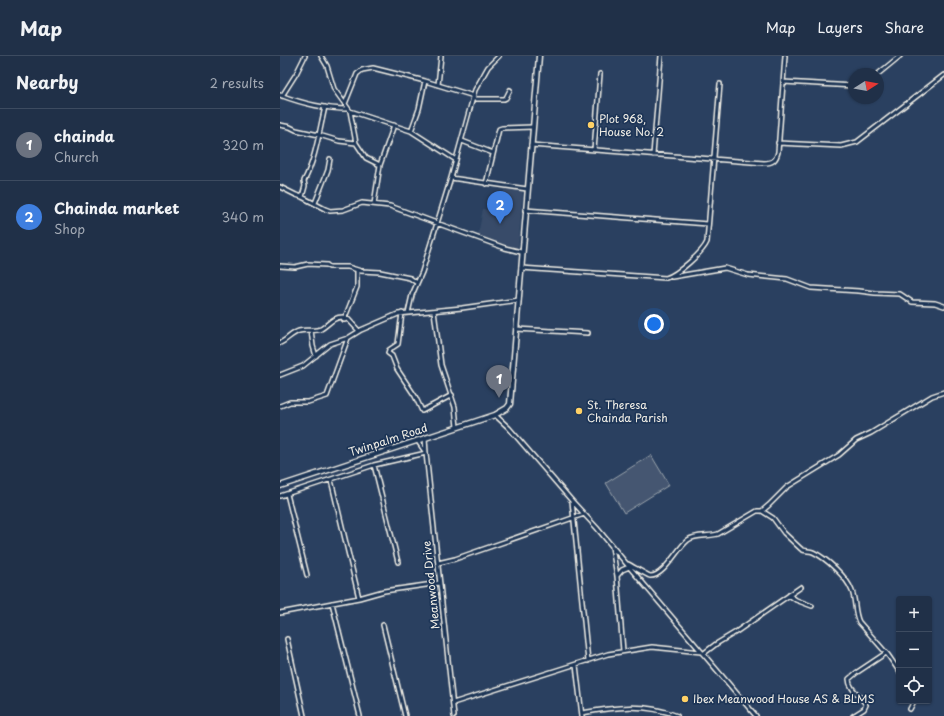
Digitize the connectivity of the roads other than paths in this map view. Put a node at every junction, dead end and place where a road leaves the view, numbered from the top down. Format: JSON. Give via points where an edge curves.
{"nodes":[{"id":1,"x":305,"y":56,"type":"edge"},
{"id":2,"x":321,"y":56,"type":"edge"},
{"id":3,"x":441,"y":56,"type":"edge"},
{"id":4,"x":499,"y":56,"type":"edge"},
{"id":5,"x":539,"y":56,"type":"edge"},
{"id":6,"x":662,"y":56,"type":"edge"},
{"id":7,"x":785,"y":56,"type":"edge"},
{"id":8,"x":900,"y":56,"type":"edge"},
{"id":9,"x":884,"y":69,"type":"edge"},
{"id":10,"x":600,"y":74,"type":"dead end"},
{"id":11,"x":944,"y":75,"type":"edge"},
{"id":12,"x":425,"y":81,"type":"junction"},
{"id":13,"x":783,"y":82,"type":"junction"},
{"id":14,"x":720,"y":84,"type":"dead end"},
{"id":15,"x":438,"y":85,"type":"junction"},
{"id":16,"x":848,"y":86,"type":"edge"},
{"id":17,"x":510,"y":90,"type":"dead end"},
{"id":18,"x":281,"y":95,"type":"edge"},
{"id":19,"x":474,"y":98,"type":"junction"},
{"id":20,"x":345,"y":104,"type":"junction"},
{"id":21,"x":325,"y":107,"type":"junction"},
{"id":22,"x":349,"y":110,"type":"junction"},
{"id":23,"x":280,"y":125,"type":"edge"},
{"id":24,"x":394,"y":126,"type":"junction"},
{"id":25,"x":532,"y":127,"type":"junction"},
{"id":26,"x":411,"y":131,"type":"junction"},
{"id":27,"x":319,"y":135,"type":"junction"},
{"id":28,"x":462,"y":141,"type":"junction"},
{"id":29,"x":778,"y":142,"type":"junction"},
{"id":30,"x":356,"y":143,"type":"junction"},
{"id":31,"x":531,"y":145,"type":"junction"},
{"id":32,"x":594,"y":150,"type":"junction"},
{"id":33,"x":493,"y":153,"type":"junction"},
{"id":34,"x":653,"y":155,"type":"junction"},
{"id":35,"x":330,"y":159,"type":"dead end"},
{"id":36,"x":456,"y":160,"type":"junction"},
{"id":37,"x":714,"y":160,"type":"junction"},
{"id":38,"x":380,"y":165,"type":"junction"},
{"id":39,"x":451,"y":178,"type":"junction"},
{"id":40,"x":486,"y":184,"type":"junction"},
{"id":41,"x":280,"y":187,"type":"edge"},
{"id":42,"x":527,"y":190,"type":"junction"},
{"id":43,"x":302,"y":197,"type":"junction"},
{"id":44,"x":314,"y":203,"type":"junction"},
{"id":45,"x":374,"y":204,"type":"junction"},
{"id":46,"x":525,"y":210,"type":"junction"},
{"id":47,"x":438,"y":223,"type":"junction"},
{"id":48,"x":708,"y":224,"type":"junction"},
{"id":49,"x":521,"y":252,"type":"junction"},
{"id":50,"x":280,"y":266,"type":"edge"},
{"id":51,"x":520,"y":268,"type":"junction"},
{"id":52,"x":357,"y":270,"type":"junction"},
{"id":53,"x":666,"y":278,"type":"junction"},
{"id":54,"x":417,"y":283,"type":"junction"},
{"id":55,"x":519,"y":300,"type":"junction"},
{"id":56,"x":944,"y":306,"type":"edge"},
{"id":57,"x":434,"y":311,"type":"junction"},
{"id":58,"x":402,"y":313,"type":"junction"},
{"id":59,"x":408,"y":313,"type":"junction"},
{"id":60,"x":344,"y":320,"type":"junction"},
{"id":61,"x":516,"y":329,"type":"junction"},
{"id":62,"x":311,"y":330,"type":"junction"},
{"id":63,"x":359,"y":331,"type":"junction"},
{"id":64,"x":588,"y":333,"type":"dead end"},
{"id":65,"x":348,"y":338,"type":"junction"},
{"id":66,"x":280,"y":343,"type":"edge"},
{"id":67,"x":316,"y":356,"type":"junction"},
{"id":68,"x":280,"y":375,"type":"edge"},
{"id":69,"x":944,"y":392,"type":"edge"},
{"id":70,"x":452,"y":395,"type":"junction"},
{"id":71,"x":280,"y":406,"type":"edge"},
{"id":72,"x":495,"y":415,"type":"junction"},
{"id":73,"x":457,"y":427,"type":"junction"},
{"id":74,"x":425,"y":438,"type":"junction"},
{"id":75,"x":417,"y":440,"type":"junction"},
{"id":76,"x":426,"y":453,"type":"junction"},
{"id":77,"x":374,"y":465,"type":"junction"},
{"id":78,"x":331,"y":480,"type":"junction"},
{"id":79,"x":280,"y":486,"type":"edge"},
{"id":80,"x":287,"y":494,"type":"junction"},
{"id":81,"x":280,"y":496,"type":"edge"},
{"id":82,"x":572,"y":501,"type":"junction"},
{"id":83,"x":762,"y":511,"type":"junction"},
{"id":84,"x":584,"y":514,"type":"junction"},
{"id":85,"x":573,"y":517,"type":"junction"},
{"id":86,"x":612,"y":547,"type":"junction"},
{"id":87,"x":398,"y":562,"type":"dead end"},
{"id":88,"x":625,"y":562,"type":"junction"},
{"id":89,"x":438,"y":563,"type":"junction"},
{"id":90,"x":629,"y":567,"type":"junction"},
{"id":91,"x":307,"y":574,"type":"dead end"},
{"id":92,"x":617,"y":576,"type":"junction"},
{"id":93,"x":440,"y":583,"type":"junction"},
{"id":94,"x":801,"y":587,"type":"dead end"},
{"id":95,"x":789,"y":595,"type":"junction"},
{"id":96,"x":359,"y":598,"type":"junction"},
{"id":97,"x":332,"y":603,"type":"junction"},
{"id":98,"x":812,"y":606,"type":"dead end"},
{"id":99,"x":280,"y":613,"type":"edge"},
{"id":100,"x":382,"y":625,"type":"dead end"},
{"id":101,"x":286,"y":639,"type":"dead end"},
{"id":102,"x":623,"y":651,"type":"junction"},
{"id":103,"x":702,"y":653,"type":"junction"},
{"id":104,"x":886,"y":653,"type":"junction"},
{"id":105,"x":588,"y":661,"type":"junction"},
{"id":106,"x":576,"y":665,"type":"junction"},
{"id":107,"x":897,"y":668,"type":"edge"},
{"id":108,"x":453,"y":703,"type":"junction"},
{"id":109,"x":912,"y":704,"type":"edge"},
{"id":110,"x":910,"y":709,"type":"dead end"},
{"id":111,"x":582,"y":714,"type":"edge"},
{"id":112,"x":304,"y":716,"type":"edge"},
{"id":113,"x":360,"y":716,"type":"edge"},
{"id":114,"x":405,"y":716,"type":"edge"},
{"id":115,"x":454,"y":716,"type":"edge"},
{"id":116,"x":677,"y":716,"type":"edge"},
{"id":117,"x":756,"y":716,"type":"edge"},
{"id":118,"x":853,"y":716,"type":"edge"}],
"edges":[{"from":1,"to":18,"type":"street"},
{"from":2,"to":20,"type":"street","via":[[334,89]]},
{"from":3,"to":15,"type":"street"},
{"from":4,"to":19,"type":"street","via":[[484,72]]},
{"from":5,"to":25,"type":"main road"},
{"from":6,"to":34,"type":"street"},
{"from":7,"to":13,"type":"street"},
{"from":8,"to":9,"type":"street"},
{"from":10,"to":32,"type":"street"},
{"from":11,"to":29,"type":"street","via":[[857,142],[841,146]]},
{"from":12,"to":15,"type":"street"},
{"from":12,"to":20,"type":"street","via":[[368,68],[357,74]]},
{"from":12,"to":26,"type":"street"},
{"from":13,"to":16,"type":"street"},
{"from":13,"to":29,"type":"street"},
{"from":14,"to":37,"type":"street"},
{"from":15,"to":19,"type":"street"},
{"from":17,"to":19,"type":"street","via":[[504,99]]},
{"from":18,"to":21,"type":"street"},
{"from":19,"to":28,"type":"street"},
{"from":20,"to":22,"type":"street"},
{"from":21,"to":22,"type":"street"},
{"from":21,"to":27,"type":"street"},
{"from":22,"to":24,"type":"street"},
{"from":22,"to":30,"type":"street"},
{"from":23,"to":27,"type":"street"},
{"from":24,"to":26,"type":"street"},
{"from":24,"to":38,"type":"street"},
{"from":25,"to":31,"type":"main road"},
{"from":25,"to":33,"type":"street","via":[[500,128]]},
{"from":26,"to":36,"type":"street"},
{"from":27,"to":30,"type":"street"},
{"from":27,"to":43,"type":"street","via":[[314,158],[304,181]]},
{"from":28,"to":33,"type":"street"},
{"from":28,"to":36,"type":"street"},
{"from":29,"to":37,"type":"street","via":[[777,157],[769,163]]},
{"from":30,"to":38,"type":"street","via":[[366,158]]},
{"from":31,"to":32,"type":"street"},
{"from":31,"to":42,"type":"main road"},
{"from":32,"to":34,"type":"street"},
{"from":33,"to":40,"type":"street"},
{"from":34,"to":37,"type":"street"},
{"from":35,"to":44,"type":"street"},
{"from":36,"to":39,"type":"street"},
{"from":37,"to":48,"type":"street"},
{"from":38,"to":45,"type":"street"},
{"from":39,"to":40,"type":"street"},
{"from":39,"to":47,"type":"street"},
{"from":40,"to":42,"type":"street"},
{"from":41,"to":43,"type":"street"},
{"from":42,"to":46,"type":"main road"},
{"from":43,"to":44,"type":"street"},
{"from":44,"to":45,"type":"street","via":[[325,209],[337,211],[359,204]]},
{"from":45,"to":47,"type":"street","via":[[390,206]]},
{"from":46,"to":48,"type":"street"},
{"from":46,"to":49,"type":"main road"},
{"from":47,"to":49,"type":"street"},
{"from":47,"to":54,"type":"street"},
{"from":48,"to":53,"type":"street","via":[[704,248],[675,274]]},
{"from":49,"to":51,"type":"main road"},
{"from":50,"to":52,"type":"street","via":[[327,264],[329,267],[348,267]]},
{"from":51,"to":53,"type":"street"},
{"from":51,"to":55,"type":"main road"},
{"from":52,"to":54,"type":"street","via":[[410,278]]},
{"from":52,"to":60,"type":"street","via":[[357,287]]},
{"from":53,"to":56,"type":"street","via":[[725,268],[748,275],[787,279],[811,288],[900,294],[912,302],[930,302]]},
{"from":54,"to":59,"type":"street"},
{"from":55,"to":57,"type":"street"},
{"from":55,"to":61,"type":"main road"},
{"from":57,"to":59,"type":"street"},
{"from":57,"to":70,"type":"street","via":[[441,365]]},
{"from":58,"to":59,"type":"street"},
{"from":58,"to":63,"type":"street"},
{"from":58,"to":70,"type":"street","via":[[398,344],[388,353],[392,356],[397,369],[422,410]]},
{"from":60,"to":62,"type":"street","via":[[343,317],[337,317],[323,328]]},
{"from":60,"to":63,"type":"street","via":[[348,319]]},
{"from":61,"to":64,"type":"street"},
{"from":61,"to":72,"type":"main road","name":"Twinpalm Road","via":[[511,399],[507,408]]},
{"from":62,"to":66,"type":"street","via":[[296,332]]},
{"from":62,"to":67,"type":"street"},
{"from":63,"to":65,"type":"street"},
{"from":65,"to":67,"type":"street","via":[[330,344]]},
{"from":65,"to":71,"type":"street","via":[[327,396]]},
{"from":67,"to":68,"type":"street","via":[[298,369]]},
{"from":69,"to":83,"type":"street","via":[[932,396],[856,440],[839,455],[786,487]]},
{"from":70,"to":73,"type":"street","via":[[456,407]]},
{"from":72,"to":73,"type":"main road","name":"Twinpalm Road"},
{"from":72,"to":82,"type":"street"},
{"from":73,"to":74,"type":"main road","name":"Twinpalm Road"},
{"from":74,"to":75,"type":"main road","name":"Twinpalm Road"},
{"from":74,"to":76,"type":"street","name":"Meanwood Drive"},
{"from":75,"to":76,"type":"street"},
{"from":75,"to":79,"type":"main road","name":"Twinpalm Road"},
{"from":76,"to":77,"type":"street"},
{"from":76,"to":89,"type":"street","name":"Meanwood Drive"},
{"from":77,"to":78,"type":"street"},
{"from":77,"to":87,"type":"street"},
{"from":78,"to":80,"type":"street"},
{"from":78,"to":96,"type":"street"},
{"from":80,"to":81,"type":"street"},
{"from":80,"to":91,"type":"street"},
{"from":82,"to":84,"type":"street"},
{"from":82,"to":85,"type":"street"},
{"from":83,"to":88,"type":"street","via":[[757,511],[718,534],[688,539],[674,557],[652,576]]},
{"from":83,"to":104,"type":"street","via":[[804,552],[812,551],[837,570],[850,586],[859,622]]},
{"from":84,"to":85,"type":"street"},
{"from":84,"to":86,"type":"street"},
{"from":85,"to":89,"type":"street"},
{"from":85,"to":105,"type":"street"},
{"from":86,"to":88,"type":"street"},
{"from":86,"to":92,"type":"street"},
{"from":88,"to":90,"type":"street"},
{"from":89,"to":93,"type":"street","name":"Meanwood Drive"},
{"from":90,"to":92,"type":"street"},
{"from":90,"to":103,"type":"street"},
{"from":92,"to":102,"type":"street"},
{"from":93,"to":96,"type":"street","via":[[384,591]]},
{"from":93,"to":108,"type":"street","name":"Meanwood Drive"},
{"from":94,"to":95,"type":"street"},
{"from":95,"to":98,"type":"street"},
{"from":95,"to":103,"type":"street"},
{"from":96,"to":97,"type":"street"},
{"from":97,"to":99,"type":"street"},
{"from":97,"to":113,"type":"street"},
{"from":100,"to":114,"type":"street"},
{"from":101,"to":112,"type":"street"},
{"from":102,"to":103,"type":"street","via":[[652,647]]},
{"from":102,"to":105,"type":"street"},
{"from":103,"to":117,"type":"street"},
{"from":104,"to":107,"type":"street"},
{"from":104,"to":118,"type":"street","via":[[849,679],[850,685],[866,705],[864,710]]},
{"from":105,"to":106,"type":"street"},
{"from":106,"to":108,"type":"street"},
{"from":106,"to":111,"type":"street"},
{"from":108,"to":115,"type":"street","name":"Meanwood Drive"},
{"from":109,"to":110,"type":"street"},
{"from":111,"to":116,"type":"street","via":[[625,707],[654,708]]}]}
